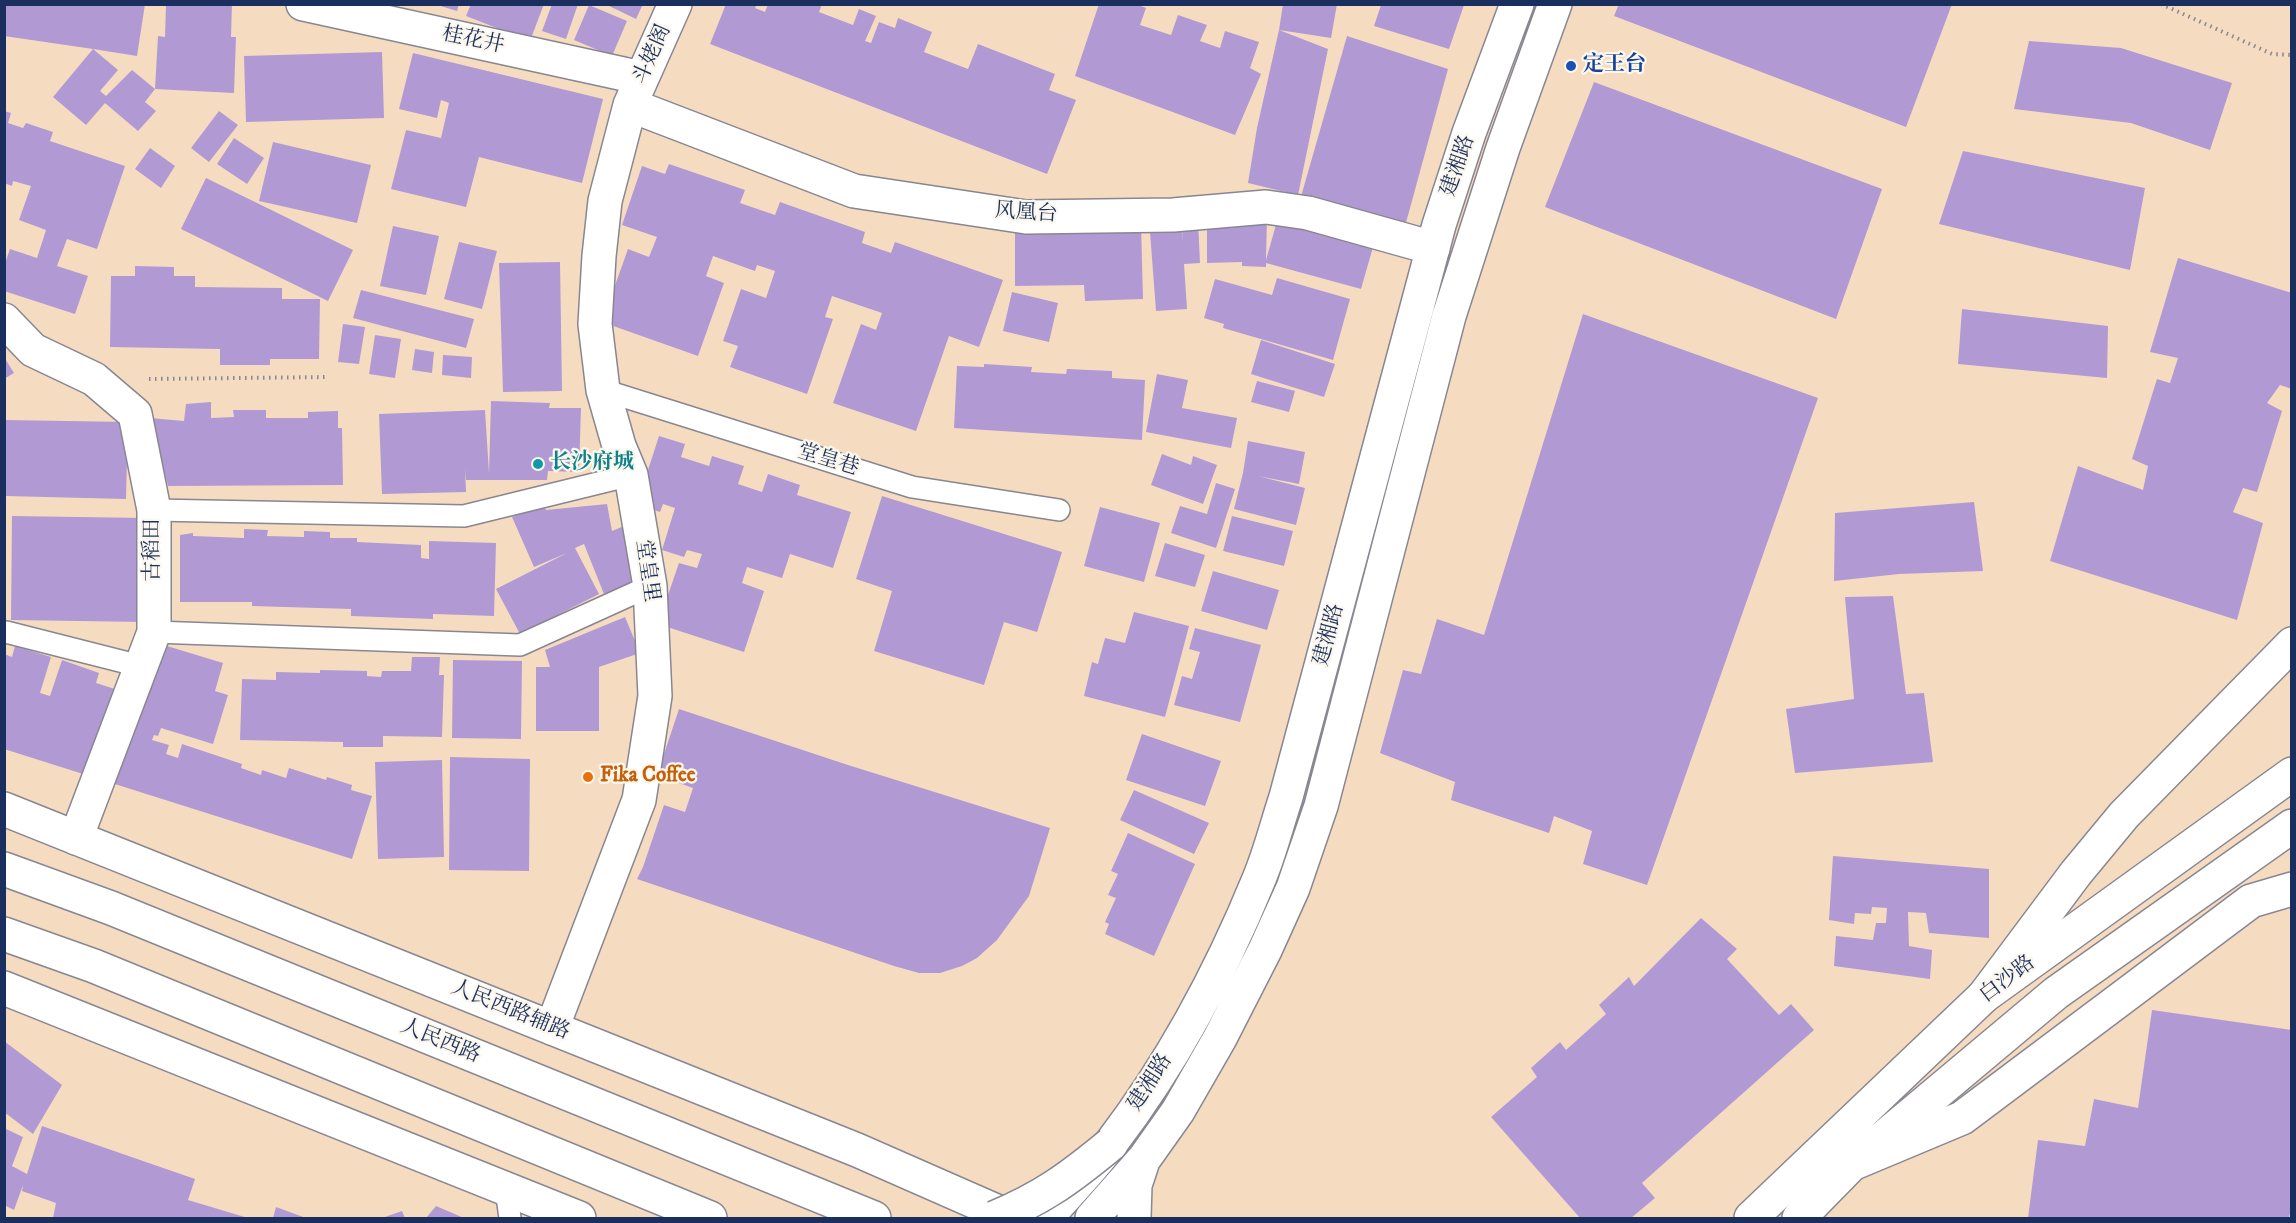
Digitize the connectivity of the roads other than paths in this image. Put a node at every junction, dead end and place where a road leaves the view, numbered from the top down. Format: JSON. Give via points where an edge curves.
{"nodes":[{"id":1,"x":303,"y":4,"type":"edge"},
{"id":2,"x":675,"y":4,"type":"edge"},
{"id":3,"x":1517,"y":4,"type":"edge"},
{"id":4,"x":1555,"y":4,"type":"edge"},
{"id":5,"x":636,"y":92,"type":"junction"},
{"id":6,"x":1432,"y":248,"type":"junction"},
{"id":7,"x":4,"y":320,"type":"edge"},
{"id":8,"x":603,"y":390,"type":"junction"},
{"id":9,"x":631,"y":475,"type":"junction"},
{"id":10,"x":154,"y":510,"type":"junction"},
{"id":11,"x":1059,"y":510,"type":"dead end"},
{"id":12,"x":650,"y":586,"type":"junction"},
{"id":13,"x":6,"y":632,"type":"dead end"},
{"id":14,"x":154,"y":632,"type":"junction"},
{"id":15,"x":2292,"y":644,"type":"edge"},
{"id":16,"x":140,"y":666,"type":"junction"},
{"id":17,"x":2292,"y":774,"type":"edge"},
{"id":18,"x":4,"y":809,"type":"edge"},
{"id":19,"x":2292,"y":826,"type":"edge"},
{"id":20,"x":76,"y":838,"type":"junction"},
{"id":21,"x":4,"y":869,"type":"edge"},
{"id":22,"x":2292,"y":890,"type":"edge"},
{"id":23,"x":4,"y":934,"type":"edge"},
{"id":24,"x":4,"y":988,"type":"edge"},
{"id":25,"x":1984,"y":996,"type":"junction"},
{"id":26,"x":552,"y":1028,"type":"junction"},
{"id":27,"x":1111,"y":1144,"type":"junction"},
{"id":28,"x":1144,"y":1159,"type":"junction"},
{"id":29,"x":1852,"y":1164,"type":"junction"},
{"id":30,"x":508,"y":1204,"type":"edge"},
{"id":31,"x":579,"y":1218,"type":"edge"},
{"id":32,"x":710,"y":1218,"type":"edge"},
{"id":33,"x":874,"y":1218,"type":"edge"},
{"id":34,"x":994,"y":1218,"type":"edge"},
{"id":35,"x":1012,"y":1218,"type":"edge"},
{"id":36,"x":1046,"y":1218,"type":"edge"},
{"id":37,"x":1092,"y":1218,"type":"edge"},
{"id":38,"x":1134,"y":1218,"type":"edge"},
{"id":39,"x":1751,"y":1218,"type":"edge"},
{"id":40,"x":1799,"y":1218,"type":"edge"}],
"edges":[{"from":1,"to":5,"type":"street","name":"桂花井"},
{"from":2,"to":5,"type":"street","name":"斗姥阁"},
{"from":3,"to":6,"type":"street","name":"建湘路"},
{"from":4,"to":28,"type":"street","name":"建湘路","via":[[1449,316],[1321,806],[1293,888],[1220,1038],[1178,1111]]},
{"from":5,"to":6,"type":"street","name":"风凰台","via":[[854,191],[1026,217],[1173,215],[1266,207],[1308,213]]},
{"from":5,"to":8,"type":"street","name":"堂皇里","via":[[605,201],[595,324]]},
{"from":6,"to":27,"type":"street","name":"建湘路","via":[[1290,786],[1259,878],[1191,1020]]},
{"from":7,"to":10,"type":"street","name":"古稻田","via":[[33,350],[94,379],[135,414]]},
{"from":8,"to":9,"type":"street","name":"堂皇里","via":[[618,446]]},
{"from":8,"to":11,"type":"lane","name":"堂皇巷","via":[[912,487]]},
{"from":9,"to":10,"type":"lane","via":[[464,516]]},
{"from":9,"to":12,"type":"street","name":"堂皇里"},
{"from":10,"to":14,"type":"street","name":"古稻田"},
{"from":12,"to":14,"type":"lane","via":[[520,645]]},
{"from":12,"to":26,"type":"street","name":"堂皇里","via":[[656,696],[639,800]]},
{"from":13,"to":16,"type":"lane"},
{"from":14,"to":16,"type":"street","name":"古稻田"},
{"from":15,"to":25,"type":"street","via":[[2124,815]]},
{"from":16,"to":20,"type":"street","name":"古稻田"},
{"from":17,"to":25,"type":"street","name":"白沙路"},
{"from":18,"to":20,"type":"street","name":"人民西路辅路"},
{"from":19,"to":29,"type":"street","name":"白沙路","via":[[2056,993]]},
{"from":20,"to":26,"type":"street","name":"人民西路辅路"},
{"from":21,"to":33,"type":"street","name":"人民西路","via":[[111,908]]},
{"from":22,"to":29,"type":"street","via":[[2252,901],[1962,1118]]},
{"from":23,"to":32,"type":"street","via":[[94,966]]},
{"from":24,"to":30,"type":"street"},
{"from":25,"to":39,"type":"street","name":"白沙路"},
{"from":26,"to":35,"type":"street","name":"人民西路辅路","via":[[857,1150]]},
{"from":27,"to":34,"type":"street","bridge":true,"via":[[1045,1195]]},
{"from":27,"to":36,"type":"street","name":"建湘路","bridge":true},
{"from":28,"to":37,"type":"street","name":"建湘路"},
{"from":28,"to":38,"type":"street","via":[[1136,1185]]},
{"from":29,"to":40,"type":"street","name":"白沙路"},
{"from":30,"to":31,"type":"street"}]}
